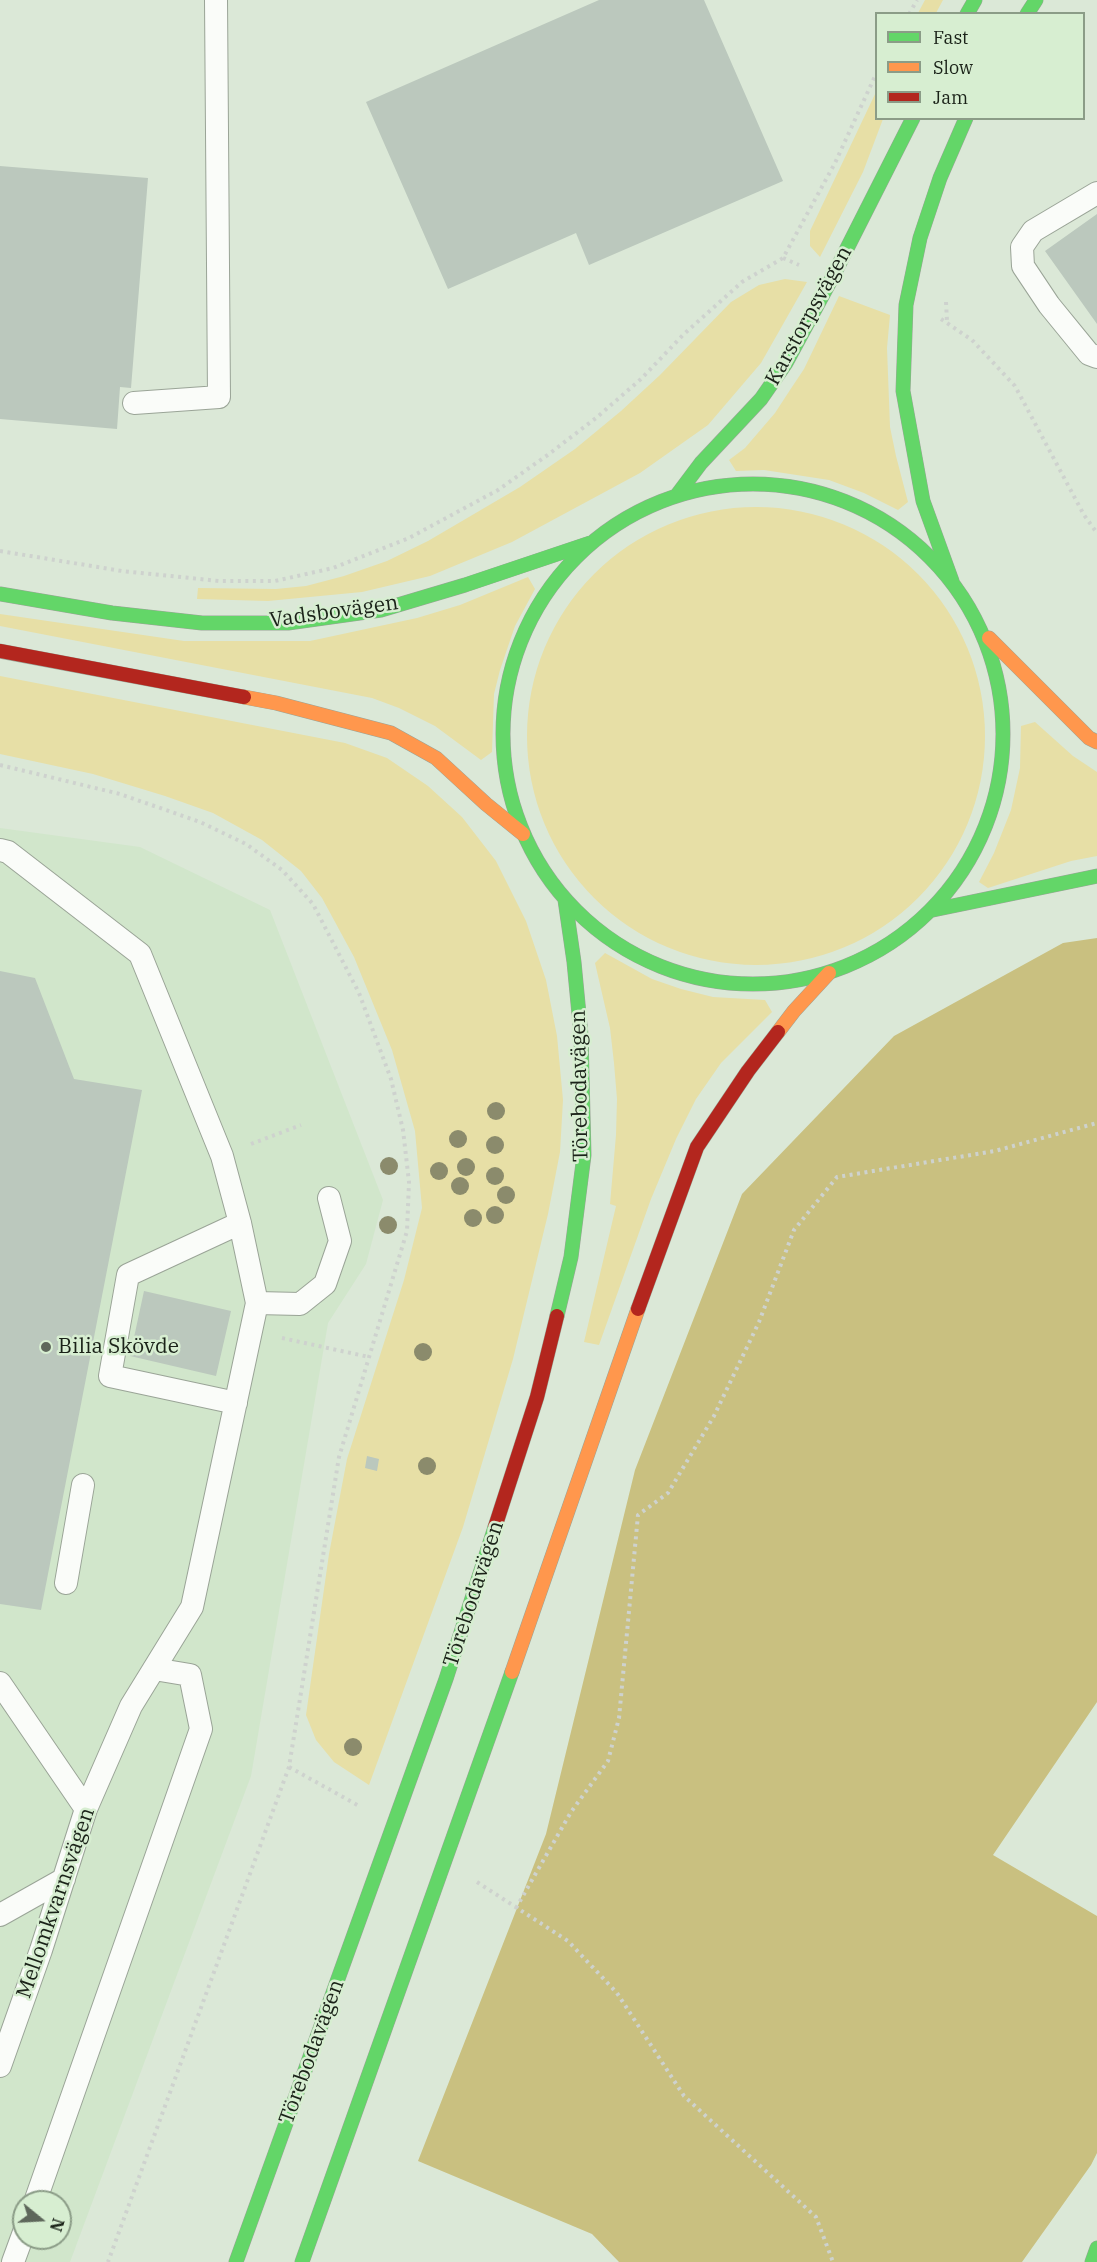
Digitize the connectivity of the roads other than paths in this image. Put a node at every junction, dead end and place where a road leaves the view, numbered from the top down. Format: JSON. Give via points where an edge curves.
{"nodes":[{"id":1,"x":216,"y":0,"type":"edge"},
{"id":2,"x":912,"y":120,"type":"edge"},
{"id":3,"x":965,"y":120,"type":"edge"},
{"id":4,"x":1097,"y":193,"type":"edge"},
{"id":5,"x":1097,"y":357,"type":"edge"},
{"id":6,"x":134,"y":403,"type":"dead end"},
{"id":7,"x":677,"y":495,"type":"junction"},
{"id":8,"x":590,"y":543,"type":"junction"},
{"id":9,"x":952,"y":581,"type":"junction"},
{"id":10,"x":0,"y":594,"type":"edge"},
{"id":11,"x":981,"y":630,"type":"junction"},
{"id":12,"x":0,"y":651,"type":"edge"},
{"id":13,"x":1097,"y":742,"type":"edge"},
{"id":14,"x":523,"y":834,"type":"junction"},
{"id":15,"x":0,"y":850,"type":"edge"},
{"id":16,"x":1097,"y":876,"type":"edge"},
{"id":17,"x":565,"y":900,"type":"junction"},
{"id":18,"x":933,"y":910,"type":"junction"},
{"id":19,"x":829,"y":973,"type":"junction"},
{"id":20,"x":329,"y":1197,"type":"dead end"},
{"id":21,"x":240,"y":1223,"type":"junction"},
{"id":22,"x":257,"y":1303,"type":"junction"},
{"id":23,"x":236,"y":1403,"type":"junction"},
{"id":24,"x":83,"y":1485,"type":"dead end"},
{"id":25,"x":66,"y":1583,"type":"dead end"},
{"id":26,"x":154,"y":1669,"type":"junction"},
{"id":27,"x":0,"y":1683,"type":"edge"},
{"id":28,"x":86,"y":1809,"type":"junction"},
{"id":29,"x":64,"y":1879,"type":"junction"},
{"id":30,"x":0,"y":1915,"type":"edge"},
{"id":31,"x":0,"y":2066,"type":"edge"},
{"id":32,"x":39,"y":2190,"type":"edge"},
{"id":33,"x":1097,"y":2248,"type":"edge"},
{"id":34,"x":236,"y":2262,"type":"edge"},
{"id":35,"x":302,"y":2262,"type":"edge"},
{"id":36,"x":1092,"y":2262,"type":"edge"}],
"edges":[{"from":1,"to":6,"type":"lane","via":[[219,397]]},
{"from":2,"to":7,"type":"main road","name":"Karstorpsvägen","via":[[786,363],[761,399],[701,463]]},
{"from":3,"to":9,"type":"main road","via":[[920,238],[906,305],[903,391],[923,501]]},
{"from":4,"to":5,"type":"lane","via":[[1033,231],[1022,247],[1023,266],[1048,304],[1089,354]]},
{"from":7,"to":8,"type":"main road","via":[[636,513]]},
{"from":7,"to":9,"type":"main road","via":[[714,486],[753,483],[791,486],[828,495],[864,509],[896,528],[926,552]]},
{"from":8,"to":10,"type":"main road","name":"Vadsbovägen","via":[[381,609],[288,623],[202,623]]},
{"from":8,"to":14,"type":"main road","via":[[567,566],[531,618],[508,678],[503,751],[512,804]]},
{"from":9,"to":11,"type":"main road"},
{"from":11,"to":13,"type":"main road"},
{"from":11,"to":18,"type":"main road","via":[[996,670],[1004,756],[996,799],[981,839],[960,877]]},
{"from":12,"to":14,"type":"main road","via":[[276,703],[391,733],[436,758]]},
{"from":14,"to":17,"type":"main road","via":[[539,865]]},
{"from":15,"to":21,"type":"lane","via":[[8,852],[140,954],[222,1156]]},
{"from":16,"to":18,"type":"main road"},
{"from":17,"to":19,"type":"main road","via":[[620,947],[686,976],[758,985],[794,982]]},
{"from":17,"to":34,"type":"main road","name":"Törebodavägen","via":[[582,1035],[584,1155],[571,1257],[537,1397],[446,1679]]},
{"from":18,"to":19,"type":"main road","via":[[885,948]]},
{"from":19,"to":35,"type":"main road","via":[[794,1011],[698,1147]]},
{"from":20,"to":22,"type":"lane","via":[[340,1241],[325,1284],[300,1304]]},
{"from":21,"to":22,"type":"lane"},
{"from":21,"to":23,"type":"lane","via":[[128,1275],[110,1376]]},
{"from":22,"to":23,"type":"lane","name":"Mellomkvarnsvägen"},
{"from":23,"to":26,"type":"lane","name":"Mellomkvarnsvägen","via":[[192,1607]]},
{"from":24,"to":25,"type":"lane"},
{"from":26,"to":28,"type":"lane","name":"Mellomkvarnsvägen","via":[[131,1706]]},
{"from":26,"to":32,"type":"lane","via":[[190,1675],[201,1729]]},
{"from":27,"to":28,"type":"lane"},
{"from":28,"to":29,"type":"lane","name":"Mellomkvarnsvägen"},
{"from":29,"to":30,"type":"lane"},
{"from":29,"to":31,"type":"lane","name":"Mellomkvarnsvägen"},
{"from":33,"to":36,"type":"main road"}]}
